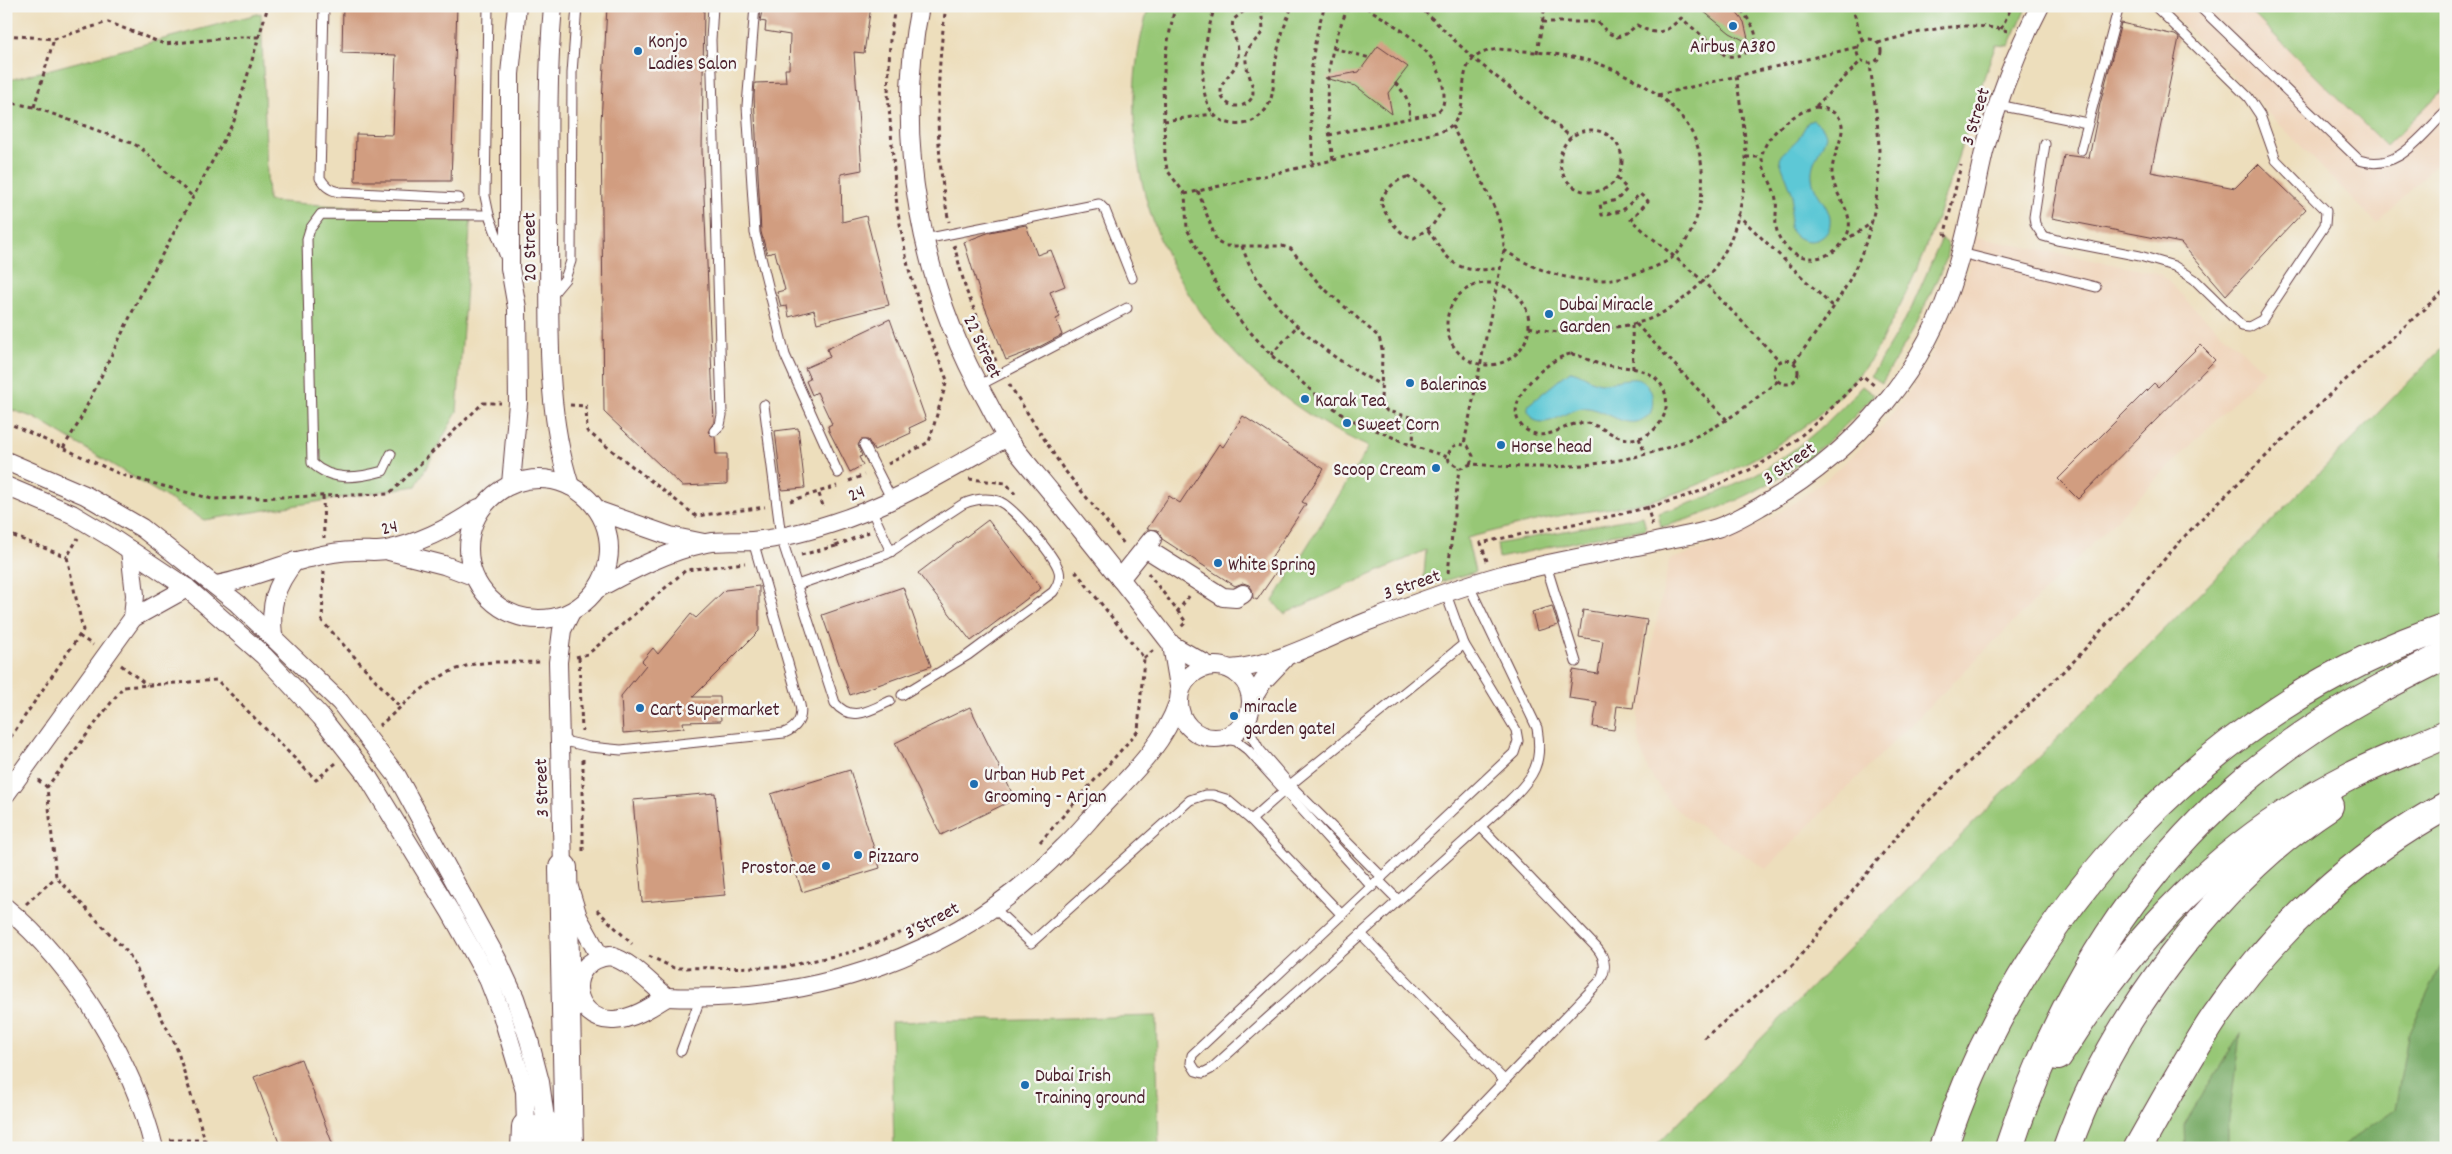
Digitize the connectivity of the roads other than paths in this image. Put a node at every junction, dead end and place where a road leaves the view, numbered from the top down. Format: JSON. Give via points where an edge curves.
{"nodes":[{"id":1,"x":324,"y":6,"type":"edge"},
{"id":2,"x":488,"y":6,"type":"edge"},
{"id":3,"x":517,"y":6,"type":"edge"},
{"id":4,"x":553,"y":6,"type":"edge"},
{"id":5,"x":577,"y":6,"type":"edge"},
{"id":6,"x":713,"y":6,"type":"edge"},
{"id":7,"x":755,"y":6,"type":"edge"},
{"id":8,"x":920,"y":6,"type":"edge"},
{"id":9,"x":2040,"y":6,"type":"edge"},
{"id":10,"x":2119,"y":6,"type":"edge"},
{"id":11,"x":2155,"y":6,"type":"edge"},
{"id":12,"x":2199,"y":6,"type":"edge"},
{"id":13,"x":1998,"y":105,"type":"junction"},
{"id":14,"x":2446,"y":112,"type":"edge"},
{"id":15,"x":2087,"y":122,"type":"junction"},
{"id":16,"x":2045,"y":144,"type":"dead end"},
{"id":17,"x":2081,"y":150,"type":"dead end"},
{"id":18,"x":459,"y":198,"type":"dead end"},
{"id":19,"x":488,"y":215,"type":"junction"},
{"id":20,"x":925,"y":239,"type":"junction"},
{"id":21,"x":1961,"y":253,"type":"junction"},
{"id":22,"x":510,"y":268,"type":"junction"},
{"id":23,"x":1132,"y":278,"type":"dead end"},
{"id":24,"x":2096,"y":287,"type":"dead end"},
{"id":25,"x":550,"y":297,"type":"junction"},
{"id":26,"x":1127,"y":308,"type":"dead end"},
{"id":27,"x":978,"y":386,"type":"junction"},
{"id":28,"x":764,"y":405,"type":"dead end"},
{"id":29,"x":714,"y":431,"type":"dead end"},
{"id":30,"x":1007,"y":437,"type":"junction"},
{"id":31,"x":864,"y":446,"type":"dead end"},
{"id":32,"x":391,"y":454,"type":"dead end"},
{"id":33,"x":6,"y":461,"type":"edge"},
{"id":34,"x":838,"y":472,"type":"dead end"},
{"id":35,"x":511,"y":484,"type":"junction"},
{"id":36,"x":6,"y":486,"type":"edge"},
{"id":37,"x":570,"y":486,"type":"junction"},
{"id":38,"x":892,"y":500,"type":"junction"},
{"id":39,"x":484,"y":504,"type":"junction"},
{"id":40,"x":871,"y":509,"type":"junction"},
{"id":41,"x":599,"y":512,"type":"junction"},
{"id":42,"x":781,"y":537,"type":"junction"},
{"id":43,"x":754,"y":541,"type":"junction"},
{"id":44,"x":707,"y":543,"type":"junction"},
{"id":45,"x":130,"y":550,"type":"junction"},
{"id":46,"x":384,"y":550,"type":"junction"},
{"id":47,"x":891,"y":552,"type":"junction"},
{"id":48,"x":294,"y":561,"type":"junction"},
{"id":49,"x":1546,"y":564,"type":"junction"},
{"id":50,"x":473,"y":576,"type":"junction"},
{"id":51,"x":1120,"y":579,"type":"junction"},
{"id":52,"x":1462,"y":580,"type":"junction"},
{"id":53,"x":215,"y":585,"type":"junction"},
{"id":54,"x":797,"y":585,"type":"junction"},
{"id":55,"x":186,"y":588,"type":"junction"},
{"id":56,"x":597,"y":588,"type":"junction"},
{"id":57,"x":1243,"y":594,"type":"dead end"},
{"id":58,"x":1446,"y":594,"type":"junction"},
{"id":59,"x":571,"y":612,"type":"junction"},
{"id":60,"x":133,"y":618,"type":"junction"},
{"id":61,"x":2446,"y":627,"type":"edge"},
{"id":62,"x":273,"y":637,"type":"junction"},
{"id":63,"x":1464,"y":644,"type":"junction"},
{"id":64,"x":1172,"y":645,"type":"junction"},
{"id":65,"x":2446,"y":655,"type":"edge"},
{"id":66,"x":1288,"y":656,"type":"junction"},
{"id":67,"x":1576,"y":662,"type":"dead end"},
{"id":68,"x":1209,"y":666,"type":"junction"},
{"id":69,"x":1230,"y":668,"type":"junction"},
{"id":70,"x":902,"y":695,"type":"dead end"},
{"id":71,"x":1179,"y":698,"type":"junction"},
{"id":72,"x":1252,"y":699,"type":"junction"},
{"id":73,"x":890,"y":701,"type":"dead end"},
{"id":74,"x":1248,"y":718,"type":"junction"},
{"id":75,"x":1195,"y":733,"type":"junction"},
{"id":76,"x":1222,"y":738,"type":"junction"},
{"id":77,"x":2437,"y":738,"type":"edge"},
{"id":78,"x":560,"y":740,"type":"junction"},
{"id":79,"x":1153,"y":751,"type":"junction"},
{"id":80,"x":1287,"y":788,"type":"junction"},
{"id":81,"x":6,"y":794,"type":"edge"},
{"id":82,"x":2446,"y":806,"type":"edge"},
{"id":83,"x":1251,"y":820,"type":"junction"},
{"id":84,"x":1480,"y":826,"type":"junction"},
{"id":85,"x":573,"y":860,"type":"junction"},
{"id":86,"x":1378,"y":882,"type":"junction"},
{"id":87,"x":1398,"y":900,"type":"junction"},
{"id":88,"x":993,"y":907,"type":"junction"},
{"id":89,"x":10,"y":911,"type":"edge"},
{"id":90,"x":1342,"y":915,"type":"junction"},
{"id":91,"x":1361,"y":934,"type":"junction"},
{"id":92,"x":600,"y":957,"type":"junction"},
{"id":93,"x":667,"y":997,"type":"junction"},
{"id":94,"x":700,"y":999,"type":"junction"},
{"id":95,"x":681,"y":1051,"type":"dead end"},
{"id":96,"x":1504,"y":1080,"type":"junction"},
{"id":97,"x":2018,"y":1121,"type":"junction"},
{"id":98,"x":536,"y":1137,"type":"edge"},
{"id":99,"x":2071,"y":1137,"type":"edge"},
{"id":100,"x":154,"y":1148,"type":"edge"},
{"id":101,"x":569,"y":1148,"type":"edge"},
{"id":102,"x":1440,"y":1148,"type":"edge"},
{"id":103,"x":1943,"y":1148,"type":"edge"},
{"id":104,"x":2009,"y":1148,"type":"edge"},
{"id":105,"x":2138,"y":1148,"type":"edge"}],
"edges":[{"from":1,"to":18,"type":"lane","via":[[320,178],[324,185],[339,192]]},
{"from":2,"to":19,"type":"lane","via":[[484,178]]},
{"from":3,"to":22,"type":"street","name":"20 Street","via":[[510,74]]},
{"from":4,"to":25,"type":"street","name":"20 Street","via":[[548,66]]},
{"from":5,"to":25,"type":"lane","via":[[572,73],[571,261],[565,279]]},
{"from":6,"to":29,"type":"lane","via":[[711,40],[722,416]]},
{"from":7,"to":34,"type":"lane","via":[[747,106],[755,233],[785,355]]},
{"from":8,"to":20,"type":"street","name":"22 Street","via":[[910,103],[915,177]]},
{"from":9,"to":13,"type":"street","name":"3 Street"},
{"from":10,"to":15,"type":"lane"},
{"from":11,"to":16,"type":"lane","via":[[2248,97],[2260,115],[2276,160],[2326,211],[2325,225],[2262,320],[2249,327],[2242,326],[2194,279],[2164,262],[2043,236],[2034,217]]},
{"from":12,"to":14,"type":"lane","via":[[2359,160],[2384,164],[2396,159]]},
{"from":13,"to":15,"type":"lane"},
{"from":13,"to":21,"type":"street","name":"3 Street"},
{"from":15,"to":17,"type":"lane"},
{"from":19,"to":22,"type":"lane"},
{"from":19,"to":32,"type":"lane","via":[[320,214],[310,229],[307,239],[312,463],[321,472],[337,477],[365,476],[383,471]]},
{"from":20,"to":23,"type":"lane","via":[[1098,204],[1105,210]]},
{"from":20,"to":27,"type":"street","name":"22 Street","via":[[946,314]]},
{"from":21,"to":24,"type":"lane"},
{"from":21,"to":49,"type":"street","name":"3 Street","via":[[1938,321],[1914,365],[1875,416],[1817,469],[1768,502],[1716,528]]},
{"from":22,"to":35,"type":"street","name":"20 Street","via":[[517,308],[518,404]]},
{"from":25,"to":37,"type":"street","name":"20 Street","via":[[553,405],[556,432]]},
{"from":26,"to":27,"type":"lane"},
{"from":27,"to":30,"type":"street","name":"22 Street"},
{"from":28,"to":42,"type":"lane"},
{"from":30,"to":38,"type":"street","name":"24"},
{"from":30,"to":51,"type":"street","name":"22 Street"},
{"from":31,"to":38,"type":"lane"},
{"from":33,"to":53,"type":"street","via":[[85,496],[142,528]]},
{"from":35,"to":37,"type":"street","via":[[541,478]]},
{"from":35,"to":39,"type":"street"},
{"from":36,"to":45,"type":"street","via":[[72,514]]},
{"from":37,"to":41,"type":"street"},
{"from":38,"to":40,"type":"street","name":"24"},
{"from":39,"to":46,"type":"street","name":"24","via":[[454,526],[420,541]]},
{"from":39,"to":50,"type":"street","via":[[471,527],[468,551]]},
{"from":40,"to":42,"type":"street","name":"24","via":[[829,525]]},
{"from":40,"to":47,"type":"lane"},
{"from":41,"to":44,"type":"street","name":"24","via":[[661,533]]},
{"from":41,"to":56,"type":"street","via":[[609,537],[608,564]]},
{"from":42,"to":43,"type":"street","name":"24"},
{"from":42,"to":54,"type":"lane"},
{"from":43,"to":44,"type":"street","name":"24"},
{"from":43,"to":78,"type":"lane","via":[[800,705],[800,718],[794,727],[784,732],[621,750]]},
{"from":44,"to":56,"type":"street","name":"24","via":[[669,555]]},
{"from":45,"to":55,"type":"street"},
{"from":45,"to":60,"type":"street","via":[[135,595]]},
{"from":46,"to":48,"type":"street","name":"24","via":[[324,554]]},
{"from":46,"to":50,"type":"street"},
{"from":47,"to":54,"type":"lane"},
{"from":47,"to":70,"type":"lane","via":[[963,504],[986,498],[998,501],[1018,515],[1054,560],[1060,576],[1053,592],[968,655]]},
{"from":48,"to":53,"type":"street","name":"24","via":[[247,579]]},
{"from":48,"to":62,"type":"street","via":[[274,596]]},
{"from":49,"to":52,"type":"street","name":"3 Street"},
{"from":49,"to":67,"type":"lane"},
{"from":50,"to":59,"type":"street","via":[[485,596],[503,610],[525,618],[548,619]]},
{"from":51,"to":57,"type":"street","via":[[1145,548],[1223,598],[1236,598]]},
{"from":51,"to":64,"type":"street","name":"22 Street"},
{"from":52,"to":58,"type":"street","name":"3 Street"},
{"from":52,"to":84,"type":"lane","via":[[1537,728],[1540,745],[1532,776]]},
{"from":53,"to":62,"type":"street"},
{"from":54,"to":73,"type":"lane","via":[[840,709],[853,715],[860,714]]},
{"from":55,"to":60,"type":"street"},
{"from":55,"to":98,"type":"street","via":[[264,656],[321,717],[368,777],[488,979],[502,1015]]},
{"from":56,"to":59,"type":"street"},
{"from":58,"to":63,"type":"lane"},
{"from":58,"to":66,"type":"street","name":"3 Street","via":[[1366,622]]},
{"from":59,"to":78,"type":"street","name":"3 Street","via":[[562,630],[558,662]]},
{"from":60,"to":81,"type":"street"},
{"from":61,"to":103,"type":"main road","via":[[2373,657],[2316,687],[2261,722],[2209,760],[2115,849],[2068,906],[2003,1007],[1974,1065]]},
{"from":62,"to":98,"type":"street","via":[[340,702],[397,776],[497,959],[515,998],[540,1082]]},
{"from":63,"to":80,"type":"lane"},
{"from":63,"to":86,"type":"lane","via":[[1516,730],[1518,742],[1514,753]]},
{"from":64,"to":68,"type":"street","name":"22 Street"},
{"from":64,"to":71,"type":"street","name":"22 Street"},
{"from":65,"to":97,"type":"main road","via":[[2358,700],[2274,756],[2199,823],[2165,860],[2128,906],[2078,983],[2038,1066]]},
{"from":66,"to":69,"type":"street","name":"3 Street","via":[[1254,666]]},
{"from":66,"to":72,"type":"street","name":"3 Street","via":[[1271,671]]},
{"from":68,"to":69,"type":"street"},
{"from":68,"to":71,"type":"street","via":[[1191,675]]},
{"from":69,"to":72,"type":"street","via":[[1245,681]]},
{"from":71,"to":75,"type":"street","via":[[1187,725]]},
{"from":71,"to":79,"type":"street","name":"3 Street","via":[[1168,728]]},
{"from":72,"to":74,"type":"street"},
{"from":74,"to":76,"type":"street","via":[[1238,731]]},
{"from":74,"to":80,"type":"lane","via":[[1249,731],[1255,743]]},
{"from":75,"to":76,"type":"street"},
{"from":75,"to":79,"type":"street","name":"3 Street","via":[[1173,739]]},
{"from":76,"to":80,"type":"lane","via":[[1243,745]]},
{"from":77,"to":97,"type":"main road","via":[[2350,776],[2303,803],[2258,833],[2176,902],[2106,984]]},
{"from":77,"to":99,"type":"main road","via":[[2316,815],[2272,850],[2231,890],[2175,954],[2131,1017],[2098,1075]]},
{"from":78,"to":85,"type":"street","name":"3 Street"},
{"from":79,"to":88,"type":"street","name":"3 Street","via":[[1064,848]]},
{"from":80,"to":83,"type":"lane"},
{"from":80,"to":86,"type":"lane"},
{"from":80,"to":86,"type":"lane"},
{"from":82,"to":105,"type":"main road","via":[[2357,866],[2281,936],[2216,1016]]},
{"from":83,"to":88,"type":"lane","via":[[1220,796],[1205,795],[1190,800],[1031,943]]},
{"from":83,"to":90,"type":"lane"},
{"from":84,"to":87,"type":"lane"},
{"from":84,"to":96,"type":"lane","via":[[1596,947],[1604,960],[1603,976],[1599,982]]},
{"from":85,"to":92,"type":"street","name":"3 Street","via":[[578,917]]},
{"from":85,"to":101,"type":"main road"},
{"from":86,"to":87,"type":"lane"},
{"from":86,"to":90,"type":"lane"},
{"from":87,"to":91,"type":"lane"},
{"from":88,"to":94,"type":"street","name":"3 Street","via":[[955,933],[902,958],[846,978],[789,991]]},
{"from":89,"to":100,"type":"street","via":[[56,959],[96,1015],[128,1076]]},
{"from":90,"to":91,"type":"lane","via":[[1192,1055],[1191,1064],[1196,1070],[1203,1073],[1211,1069]]},
{"from":91,"to":96,"type":"lane"},
{"from":92,"to":93,"type":"street","via":[[621,959]]},
{"from":92,"to":93,"type":"street","via":[[588,962],[578,982],[580,999],[601,1018],[623,1019]]},
{"from":93,"to":94,"type":"street","name":"3 Street"},
{"from":94,"to":95,"type":"lane"},
{"from":96,"to":102,"type":"lane"},
{"from":97,"to":104,"type":"main road"}]}
